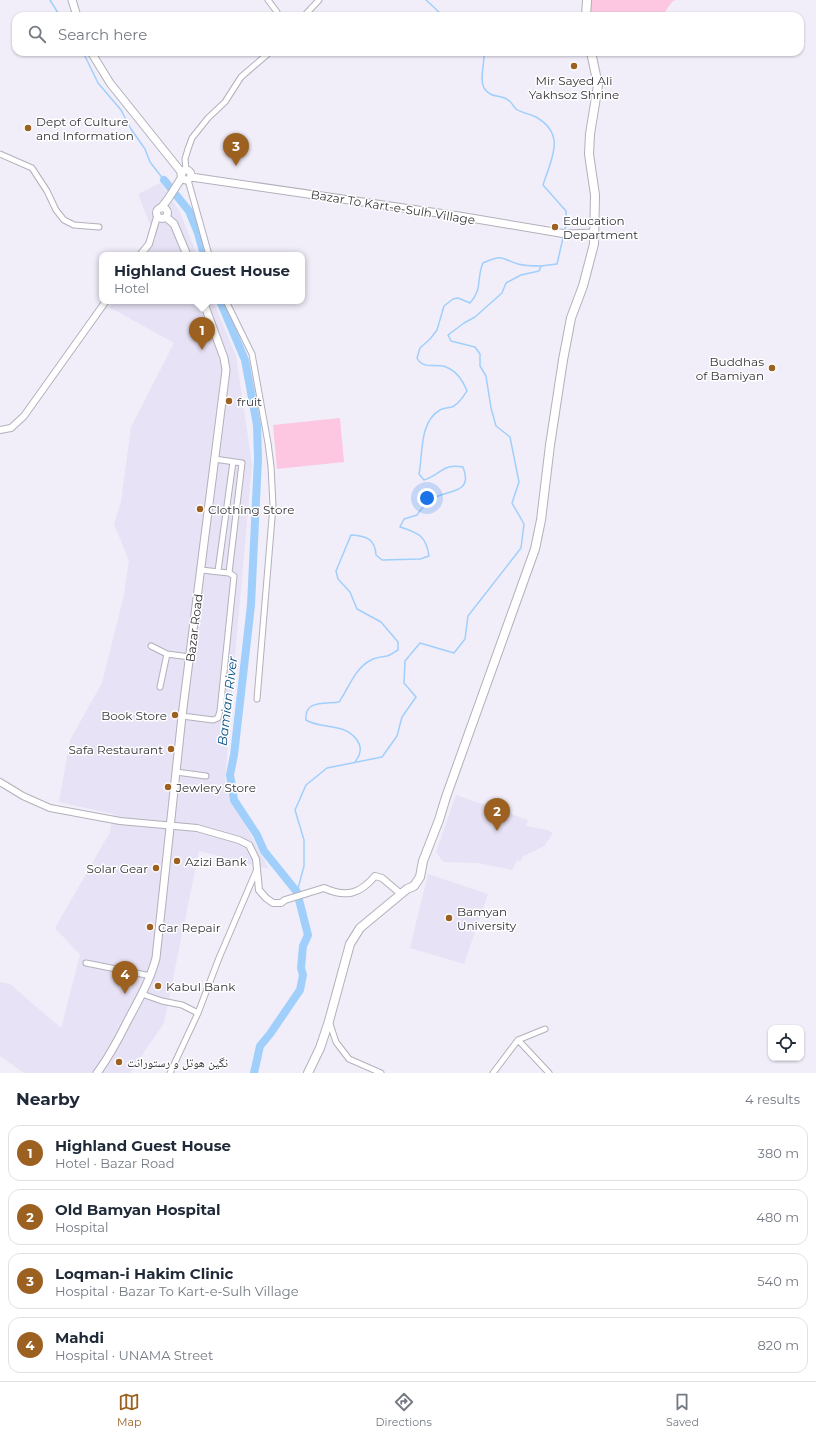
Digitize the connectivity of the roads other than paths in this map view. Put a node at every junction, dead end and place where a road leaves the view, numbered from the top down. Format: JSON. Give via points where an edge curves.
{"nodes":[{"id":1,"x":72,"y":0,"type":"edge"},
{"id":2,"x":268,"y":0,"type":"edge"},
{"id":3,"x":320,"y":0,"type":"edge"},
{"id":4,"x":588,"y":0,"type":"edge"},
{"id":5,"x":76,"y":12,"type":"edge"},
{"id":6,"x":277,"y":12,"type":"edge"},
{"id":7,"x":308,"y":12,"type":"edge"},
{"id":8,"x":586,"y":12,"type":"edge"},
{"id":9,"x":93,"y":56,"type":"edge"},
{"id":10,"x":265,"y":56,"type":"edge"},
{"id":11,"x":592,"y":56,"type":"edge"},
{"id":12,"x":0,"y":154,"type":"edge"},
{"id":13,"x":186,"y":176,"type":"junction"},
{"id":14,"x":163,"y":208,"type":"junction"},
{"id":15,"x":157,"y":217,"type":"junction"},
{"id":16,"x":166,"y":217,"type":"junction"},
{"id":17,"x":99,"y":227,"type":"dead end"},
{"id":18,"x":595,"y":233,"type":"junction"},
{"id":19,"x":142,"y":252,"type":"edge"},
{"id":20,"x":186,"y":252,"type":"edge"},
{"id":21,"x":208,"y":252,"type":"edge"},
{"id":22,"x":104,"y":304,"type":"edge"},
{"id":23,"x":205,"y":304,"type":"edge"},
{"id":24,"x":227,"y":304,"type":"edge"},
{"id":25,"x":0,"y":430,"type":"edge"},
{"id":26,"x":214,"y":459,"type":"junction"},
{"id":27,"x":233,"y":462,"type":"junction"},
{"id":28,"x":201,"y":570,"type":"junction"},
{"id":29,"x":218,"y":571,"type":"junction"},
{"id":30,"x":229,"y":572,"type":"junction"},
{"id":31,"x":151,"y":646,"type":"dead end"},
{"id":32,"x":167,"y":654,"type":"junction"},
{"id":33,"x":190,"y":657,"type":"junction"},
{"id":34,"x":160,"y":687,"type":"dead end"},
{"id":35,"x":257,"y":698,"type":"dead end"},
{"id":36,"x":182,"y":716,"type":"junction"},
{"id":37,"x":176,"y":772,"type":"junction"},
{"id":38,"x":206,"y":776,"type":"dead end"},
{"id":39,"x":0,"y":782,"type":"edge"},
{"id":40,"x":169,"y":824,"type":"junction"},
{"id":41,"x":256,"y":869,"type":"junction"},
{"id":42,"x":401,"y":894,"type":"junction"},
{"id":43,"x":86,"y":963,"type":"dead end"},
{"id":44,"x":151,"y":976,"type":"junction"},
{"id":45,"x":142,"y":994,"type":"junction"},
{"id":46,"x":198,"y":1013,"type":"junction"},
{"id":47,"x":329,"y":1021,"type":"junction"},
{"id":48,"x":545,"y":1028,"type":"dead end"},
{"id":49,"x":518,"y":1040,"type":"junction"},
{"id":50,"x":98,"y":1073,"type":"edge"},
{"id":51,"x":170,"y":1073,"type":"edge"},
{"id":52,"x":308,"y":1073,"type":"edge"},
{"id":53,"x":381,"y":1073,"type":"edge"},
{"id":54,"x":493,"y":1073,"type":"edge"},
{"id":55,"x":550,"y":1073,"type":"edge"}],
"edges":[{"from":1,"to":5,"type":"main road"},
{"from":2,"to":6,"type":"street"},
{"from":3,"to":7,"type":"street"},
{"from":4,"to":8,"type":"main road"},
{"from":9,"to":13,"type":"main road","via":[[110,83]]},
{"from":10,"to":13,"type":"street","via":[[241,77],[225,102],[192,138],[185,159]]},
{"from":11,"to":18,"type":"main road","via":[[598,85],[589,154],[595,195]]},
{"from":12,"to":17,"type":"street","via":[[32,168],[64,220],[74,225]]},
{"from":13,"to":14,"type":"main road"},
{"from":13,"to":18,"type":"main road","name":"Bazar To Kart-e-Sulh Village","via":[[562,234]]},
{"from":13,"to":21,"type":"street"},
{"from":14,"to":15,"type":"main road","via":[[156,211]]},
{"from":14,"to":16,"type":"main road","via":[[167,213]]},
{"from":15,"to":16,"type":"main road"},
{"from":15,"to":19,"type":"street","via":[[149,244]]},
{"from":16,"to":20,"type":"main road","via":[[174,224]]},
{"from":18,"to":42,"type":"main road","via":[[583,286],[571,318],[563,360],[535,549],[423,861],[420,877],[414,886]]},
{"from":22,"to":25,"type":"street","via":[[24,416],[11,428]]},
{"from":23,"to":26,"type":"main road","name":"Bazar Road","via":[[226,370]]},
{"from":24,"to":35,"type":"street","via":[[252,354],[268,443],[273,506]]},
{"from":26,"to":27,"type":"street"},
{"from":26,"to":28,"type":"main road","name":"Bazar Road"},
{"from":27,"to":29,"type":"street"},
{"from":27,"to":30,"type":"street","via":[[242,463]]},
{"from":28,"to":29,"type":"street"},
{"from":28,"to":33,"type":"main road","name":"Bazar Road"},
{"from":29,"to":30,"type":"street"},
{"from":30,"to":36,"type":"street","via":[[234,576],[218,718],[213,720]]},
{"from":31,"to":32,"type":"street"},
{"from":32,"to":33,"type":"street"},
{"from":32,"to":34,"type":"street"},
{"from":33,"to":36,"type":"main road","name":"Bazar Road"},
{"from":36,"to":37,"type":"main road","name":"Bazar Road"},
{"from":37,"to":38,"type":"street"},
{"from":37,"to":40,"type":"main road","name":"Bazar Road"},
{"from":39,"to":40,"type":"street","via":[[50,808],[126,822]]},
{"from":40,"to":41,"type":"street","via":[[197,828],[249,845],[256,859]]},
{"from":40,"to":44,"type":"main road","name":"Bazar Road","via":[[156,958]]},
{"from":41,"to":42,"type":"street","via":[[259,890],[273,903],[281,903],[324,888],[336,893],[355,893],[375,876],[382,878]]},
{"from":41,"to":46,"type":"street"},
{"from":42,"to":47,"type":"main road","via":[[360,928],[350,944]]},
{"from":43,"to":44,"type":"street"},
{"from":44,"to":45,"type":"main road","name":"Bazar Road"},
{"from":45,"to":46,"type":"street","via":[[182,1005]]},
{"from":45,"to":50,"type":"main road","name":"Bazar Road"},
{"from":46,"to":51,"type":"street"},
{"from":47,"to":52,"type":"main road"},
{"from":47,"to":53,"type":"street","via":[[336,1042],[348,1059]]},
{"from":48,"to":49,"type":"street"},
{"from":49,"to":54,"type":"street"},
{"from":49,"to":55,"type":"street"}]}
